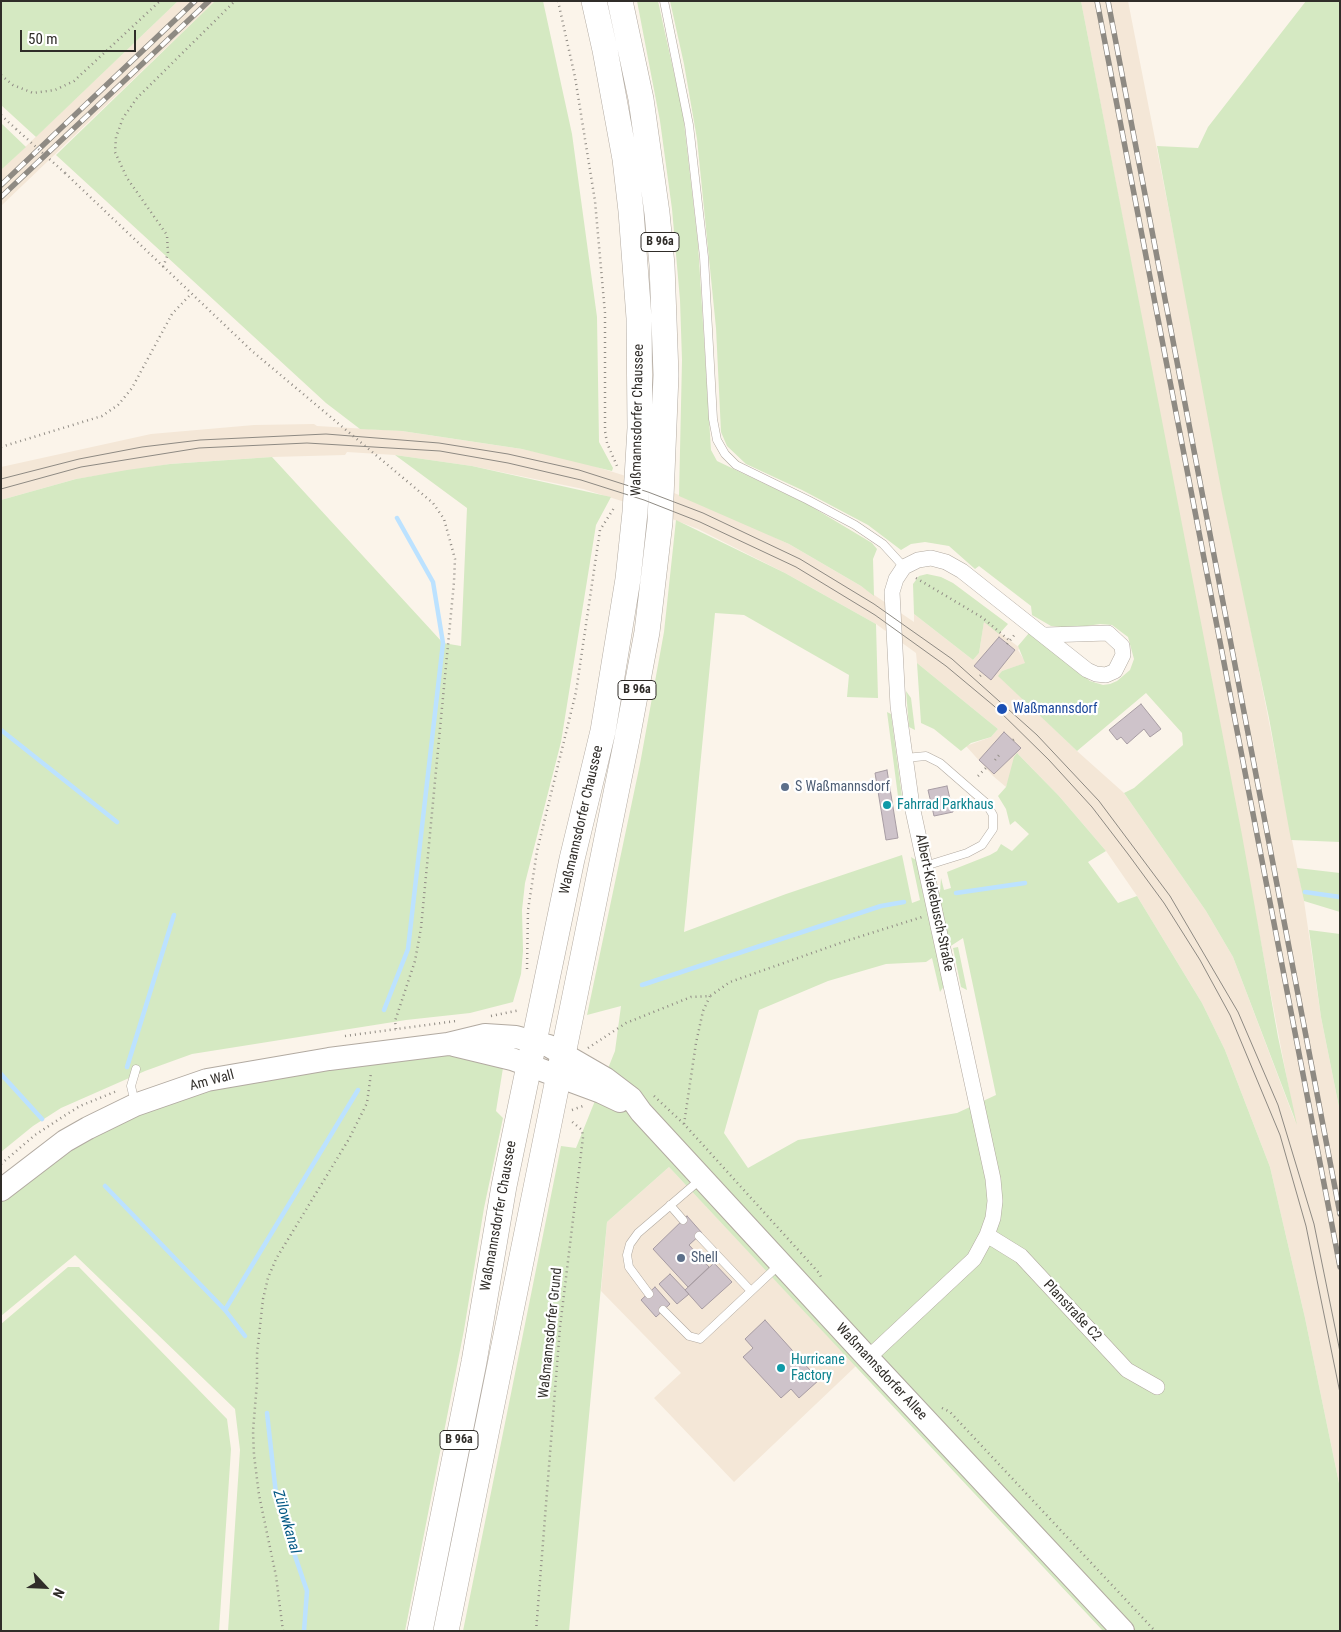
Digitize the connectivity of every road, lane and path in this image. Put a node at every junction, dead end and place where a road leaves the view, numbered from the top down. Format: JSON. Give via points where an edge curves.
{"nodes":[{"id":1,"x":160,"y":1,"type":"edge"},
{"id":2,"x":235,"y":1,"type":"edge"},
{"id":3,"x":558,"y":1,"type":"edge"},
{"id":4,"x":594,"y":1,"type":"edge"},
{"id":5,"x":620,"y":1,"type":"edge"},
{"id":6,"x":664,"y":1,"type":"edge"},
{"id":7,"x":1,"y":75,"type":"edge"},
{"id":8,"x":1,"y":115,"type":"edge"},
{"id":9,"x":163,"y":267,"type":"junction"},
{"id":10,"x":191,"y":294,"type":"junction"},
{"id":11,"x":1,"y":447,"type":"edge"},
{"id":12,"x":628,"y":474,"type":"junction"},
{"id":13,"x":626,"y":508,"type":"junction"},
{"id":14,"x":907,"y":573,"type":"junction"},
{"id":15,"x":1046,"y":636,"type":"junction"},
{"id":16,"x":1010,"y":640,"type":"dead end"},
{"id":17,"x":1017,"y":736,"type":"dead end"},
{"id":18,"x":1014,"y":740,"type":"dead end"},
{"id":19,"x":1000,"y":754,"type":"dead end"},
{"id":20,"x":905,"y":758,"type":"junction"},
{"id":21,"x":995,"y":760,"type":"dead end"},
{"id":22,"x":987,"y":767,"type":"dead end"},
{"id":23,"x":978,"y":776,"type":"dead end"},
{"id":24,"x":925,"y":866,"type":"junction"},
{"id":25,"x":936,"y":913,"type":"junction"},
{"id":26,"x":527,"y":970,"type":"dead end"},
{"id":27,"x":710,"y":996,"type":"junction"},
{"id":28,"x":520,"y":1003,"type":"dead end"},
{"id":29,"x":519,"y":1010,"type":"dead end"},
{"id":30,"x":534,"y":1041,"type":"junction"},
{"id":31,"x":448,"y":1044,"type":"junction"},
{"id":32,"x":398,"y":1050,"type":"junction"},
{"id":33,"x":369,"y":1054,"type":"junction"},
{"id":34,"x":528,"y":1065,"type":"junction"},
{"id":35,"x":574,"y":1065,"type":"junction"},
{"id":36,"x":136,"y":1069,"type":"dead end"},
{"id":37,"x":135,"y":1105,"type":"junction"},
{"id":38,"x":570,"y":1110,"type":"dead end"},
{"id":39,"x":64,"y":1116,"type":"dead end"},
{"id":40,"x":569,"y":1119,"type":"dead end"},
{"id":41,"x":684,"y":1124,"type":"dead end"},
{"id":42,"x":1,"y":1164,"type":"edge"},
{"id":43,"x":702,"y":1178,"type":"junction"},
{"id":44,"x":1,"y":1190,"type":"edge"},
{"id":45,"x":670,"y":1205,"type":"junction"},
{"id":46,"x":683,"y":1220,"type":"dead end"},
{"id":47,"x":699,"y":1236,"type":"dead end"},
{"id":48,"x":988,"y":1236,"type":"junction"},
{"id":49,"x":781,"y":1263,"type":"junction"},
{"id":50,"x":751,"y":1290,"type":"junction"},
{"id":51,"x":648,"y":1294,"type":"dead end"},
{"id":52,"x":663,"y":1310,"type":"dead end"},
{"id":53,"x":868,"y":1358,"type":"junction"},
{"id":54,"x":1157,"y":1387,"type":"dead end"},
{"id":55,"x":936,"y":1405,"type":"dead end"},
{"id":56,"x":283,"y":1631,"type":"edge"},
{"id":57,"x":420,"y":1631,"type":"edge"},
{"id":58,"x":446,"y":1631,"type":"edge"},
{"id":59,"x":536,"y":1631,"type":"edge"},
{"id":60,"x":1122,"y":1631,"type":"edge"},
{"id":61,"x":1155,"y":1631,"type":"edge"}],
"edges":[{"from":1,"to":7,"type":"path","via":[[74,81],[56,90],[33,93],[13,85]]},
{"from":2,"to":9,"type":"path","via":[[137,98],[123,118],[116,137],[115,152],[127,178],[167,235],[168,254]]},
{"from":3,"to":12,"type":"path","via":[[576,77],[595,201],[605,313],[605,431],[607,443]]},
{"from":4,"to":12,"type":"main road","name":"Waßmannsdorfer Chaussee","number":"B 96a","via":[[616,104],[631,212],[640,327]]},
{"from":5,"to":35,"type":"main road","name":"Waßmannsdorfer Chaussee","number":"B 96a","via":[[642,109],[661,257],[666,375],[662,486],[639,678]]},
{"from":6,"to":14,"type":"lane","via":[[689,125],[704,257],[713,419],[718,440],[724,454],[736,465],[855,525],[883,544]]},
{"from":8,"to":9,"type":"path","bridge":true},
{"from":9,"to":10,"type":"path"},
{"from":10,"to":11,"type":"path","via":[[172,314],[132,388],[118,405],[102,416]]},
{"from":10,"to":32,"type":"path","via":[[252,351],[433,503],[444,519],[450,538],[455,558],[454,582],[421,928],[415,961],[396,1020]]},
{"from":12,"to":13,"type":"main road","name":"Waßmannsdorfer Chaussee"},
{"from":13,"to":26,"type":"path","via":[[600,530],[576,692],[537,851],[528,910]]},
{"from":13,"to":30,"type":"main road","name":"Waßmannsdorfer Chaussee","number":"B 96a","via":[[628,579],[608,704]]},
{"from":14,"to":15,"type":"street","via":[[918,560],[931,558],[946,562]]},
{"from":14,"to":16,"type":"path","via":[[983,618]]},
{"from":14,"to":20,"type":"street","name":"Albert-Kiekebusch-Straße","via":[[896,579],[892,592],[898,706]]},
{"from":15,"to":15,"type":"street","via":[[1096,674],[1106,675],[1115,671],[1123,655],[1122,646],[1108,633]]},
{"from":17,"to":18,"type":"path"},
{"from":19,"to":21,"type":"path"},
{"from":20,"to":24,"type":"street","name":"Albert-Kiekebusch-Straße"},
{"from":20,"to":24,"type":"lane","via":[[926,756],[940,762],[986,803],[993,815],[993,829],[982,845]]},
{"from":22,"to":23,"type":"path"},
{"from":24,"to":25,"type":"street","name":"Albert-Kiekebusch-Straße"},
{"from":25,"to":27,"type":"path","via":[[730,982]]},
{"from":25,"to":48,"type":"street","name":"Albert-Kiekebusch-Straße","via":[[993,1179],[995,1201]]},
{"from":27,"to":35,"type":"path","via":[[691,997],[626,1023]]},
{"from":27,"to":41,"type":"path","via":[[703,1011]]},
{"from":28,"to":29,"type":"path"},
{"from":30,"to":31,"type":"street","name":"Am Wall","via":[[484,1035]]},
{"from":30,"to":34,"type":"main road","name":"Waßmannsdorfer Chaussee","number":"B 96a"},
{"from":30,"to":35,"type":"street","name":"Am Wall"},
{"from":31,"to":32,"type":"street","name":"Am Wall"},
{"from":31,"to":34,"type":"street","name":"Am Wall"},
{"from":32,"to":33,"type":"street","name":"Am Wall"},
{"from":33,"to":37,"type":"street","name":"Am Wall","via":[[206,1080]]},
{"from":33,"to":56,"type":"path","via":[[371,1074],[367,1103],[349,1139],[276,1259],[263,1299],[257,1354],[254,1455]]},
{"from":34,"to":35,"type":"street","name":"Waßmannsdorfer Allee"},
{"from":34,"to":57,"type":"main road","name":"Waßmannsdorfer Chaussee","number":"B 96a","via":[[474,1362]]},
{"from":35,"to":38,"type":"path"},
{"from":35,"to":43,"type":"street","name":"Waßmannsdorfer Allee","via":[[601,1092],[641,1112]]},
{"from":35,"to":58,"type":"main road","name":"Waßmannsdorfer Chaussee","number":"B 96a"},
{"from":36,"to":37,"type":"lane","via":[[131,1086]]},
{"from":37,"to":44,"type":"street","name":"Am Wall","via":[[65,1141]]},
{"from":39,"to":42,"type":"path"},
{"from":40,"to":59,"type":"path","name":"Waßmannsdorfer Grund","via":[[582,1130],[583,1137],[560,1327]]},
{"from":43,"to":45,"type":"lane"},
{"from":43,"to":49,"type":"street","name":"Waßmannsdorfer Allee"},
{"from":45,"to":46,"type":"lane"},
{"from":45,"to":51,"type":"lane","via":[[638,1233],[627,1255],[629,1267]]},
{"from":47,"to":50,"type":"lane"},
{"from":48,"to":53,"type":"street","name":"Albert-Kiekebusch-Straße","via":[[974,1259]]},
{"from":48,"to":54,"type":"street","name":"Planstraße C2","via":[[1021,1256],[1127,1370]]},
{"from":49,"to":50,"type":"lane"},
{"from":49,"to":53,"type":"street","name":"Waßmannsdorfer Allee"},
{"from":50,"to":52,"type":"lane","via":[[700,1339],[689,1336]]},
{"from":53,"to":60,"type":"street","name":"Waßmannsdorfer Allee"},
{"from":55,"to":61,"type":"path","via":[[950,1412]]}]}
